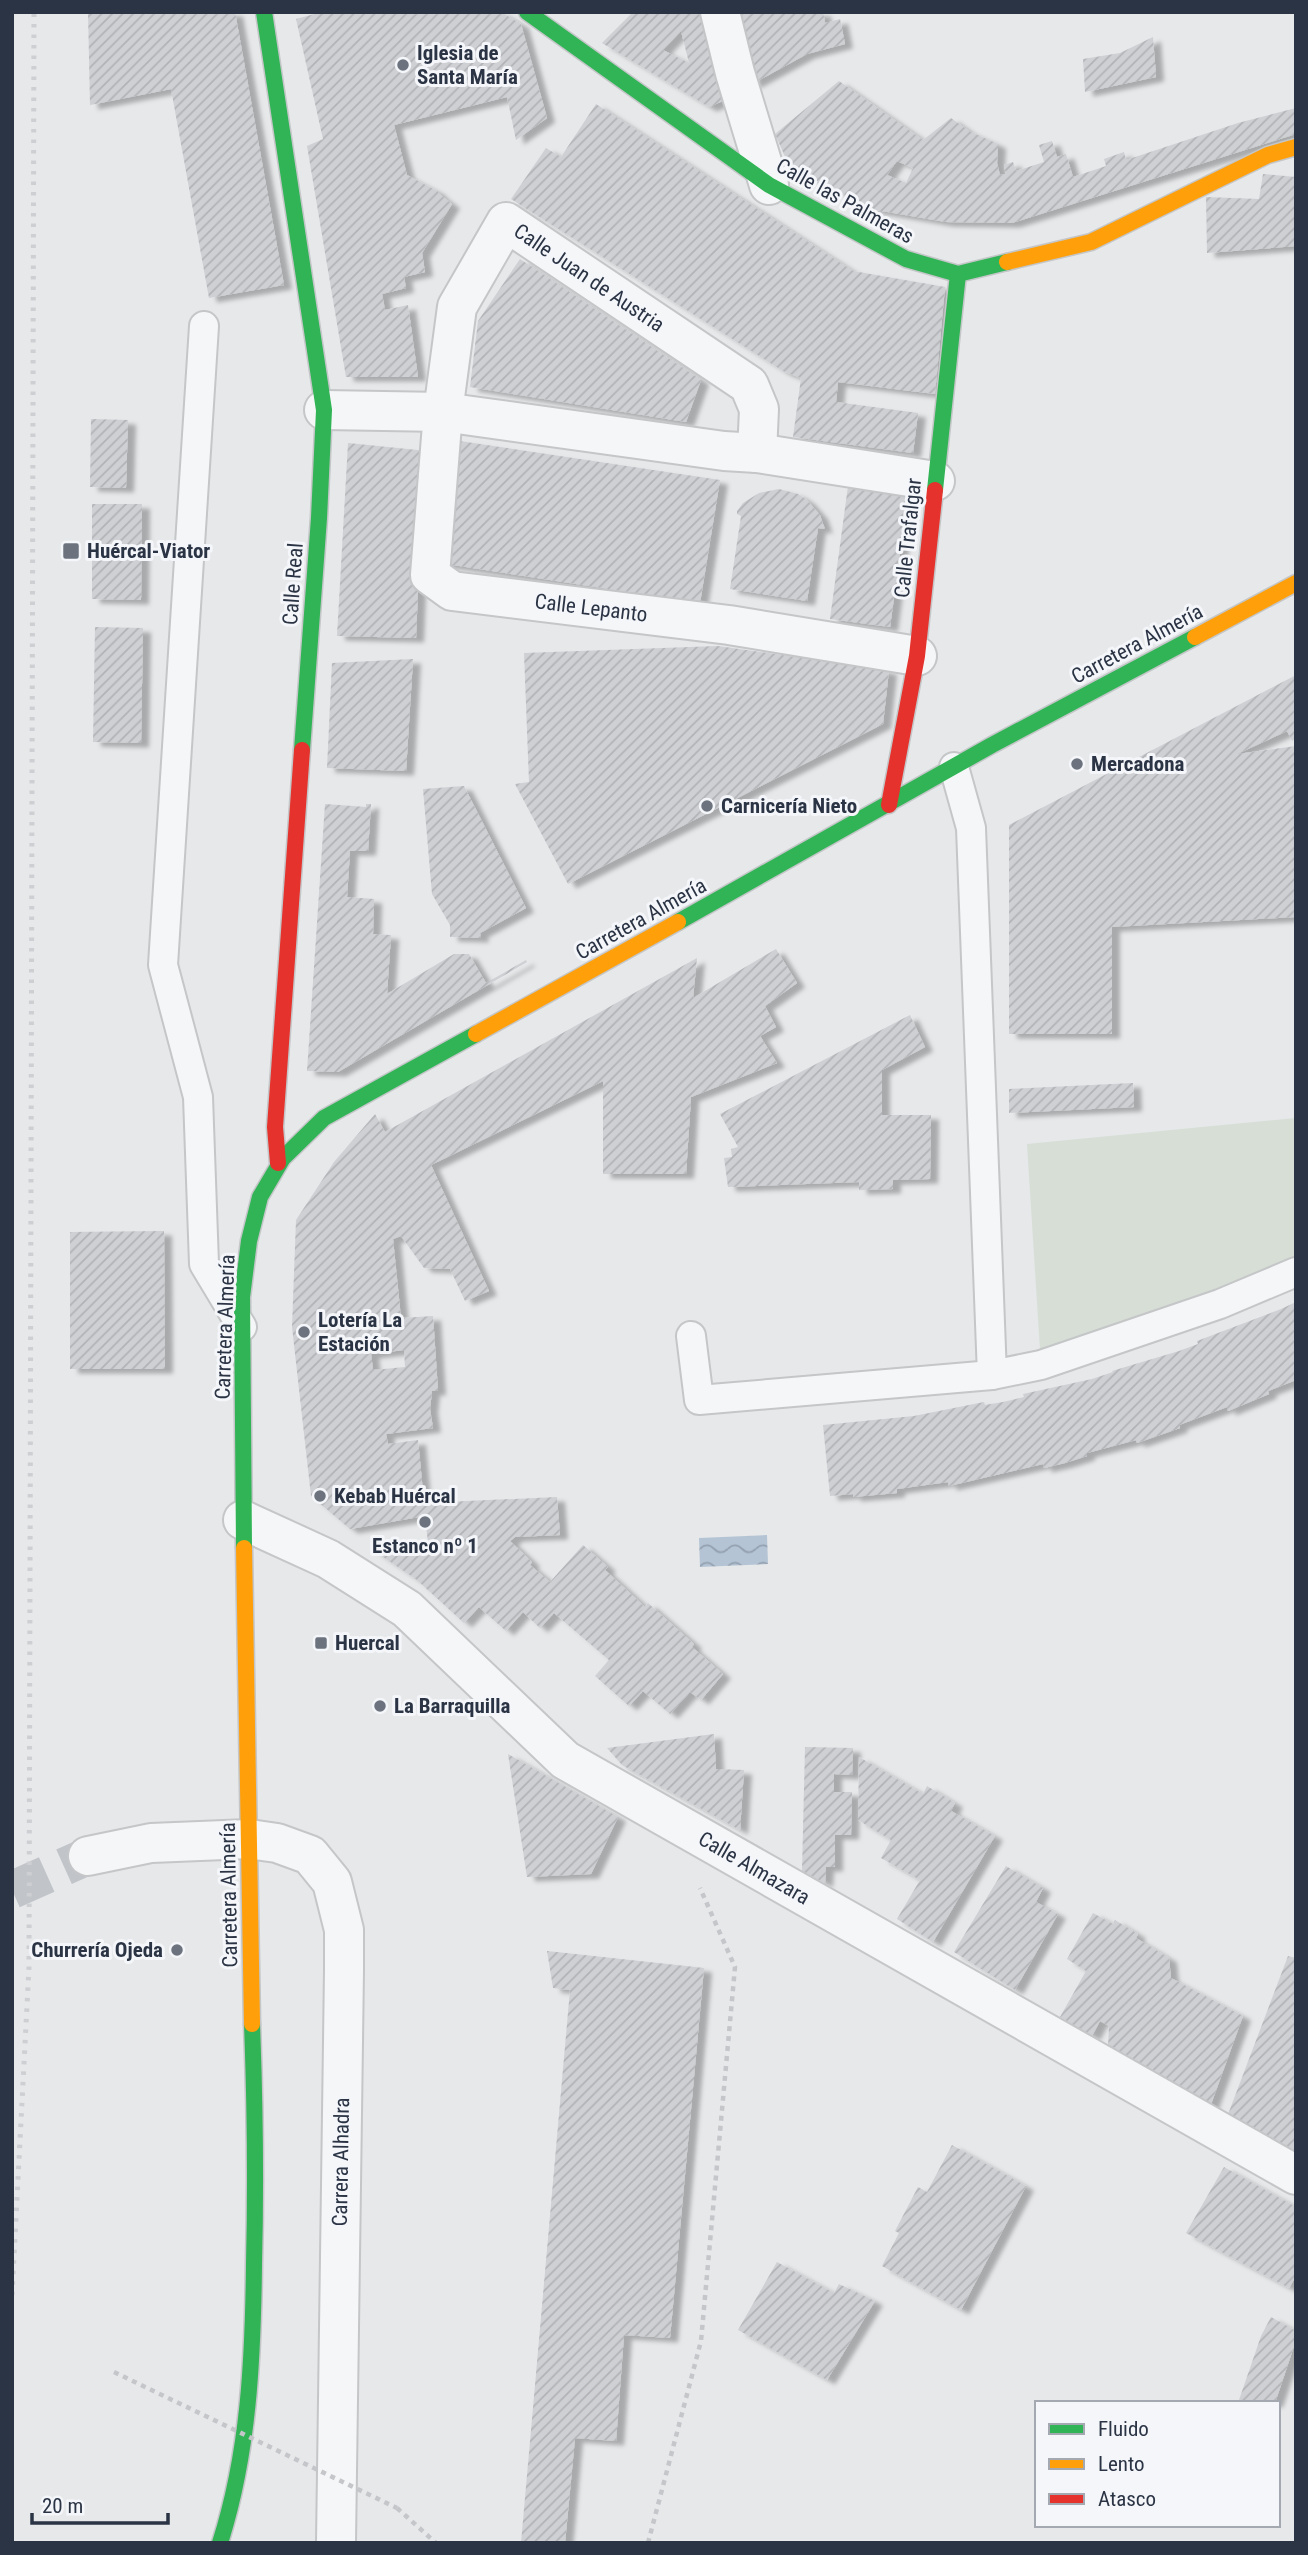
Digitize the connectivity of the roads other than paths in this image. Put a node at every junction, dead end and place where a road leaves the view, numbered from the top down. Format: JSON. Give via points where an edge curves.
{"nodes":[{"id":1,"x":264,"y":12,"type":"edge"},
{"id":2,"x":527,"y":12,"type":"edge"},
{"id":3,"x":720,"y":12,"type":"edge"},
{"id":4,"x":1296,"y":147,"type":"edge"},
{"id":5,"x":769,"y":184,"type":"junction"},
{"id":6,"x":958,"y":274,"type":"junction"},
{"id":7,"x":204,"y":326,"type":"dead end"},
{"id":8,"x":324,"y":410,"type":"junction"},
{"id":9,"x":443,"y":412,"type":"junction"},
{"id":10,"x":757,"y":453,"type":"junction"},
{"id":11,"x":935,"y":481,"type":"junction"},
{"id":12,"x":1296,"y":583,"type":"edge"},
{"id":13,"x":917,"y":656,"type":"junction"},
{"id":14,"x":954,"y":767,"type":"junction"},
{"id":15,"x":889,"y":805,"type":"junction"},
{"id":16,"x":278,"y":1163,"type":"junction"},
{"id":17,"x":1296,"y":1272,"type":"edge"},
{"id":18,"x":242,"y":1327,"type":"junction"},
{"id":19,"x":691,"y":1336,"type":"dead end"},
{"id":20,"x":992,"y":1375,"type":"junction"},
{"id":21,"x":243,"y":1520,"type":"junction"},
{"id":22,"x":249,"y":1839,"type":"junction"},
{"id":23,"x":88,"y":1856,"type":"tunnel mouth"},
{"id":24,"x":1296,"y":2175,"type":"edge"},
{"id":25,"x":220,"y":2543,"type":"edge"},
{"id":26,"x":336,"y":2543,"type":"edge"}],
"edges":[{"from":1,"to":8,"type":"street","name":"Calle Real"},
{"from":2,"to":5,"type":"street","name":"Calle las Palmeras"},
{"from":3,"to":5,"type":"street"},
{"from":4,"to":6,"type":"street","name":"Calle las Palmeras","via":[[1268,155],[1091,242]]},
{"from":5,"to":6,"type":"street","name":"Calle las Palmeras","via":[[906,259]]},
{"from":6,"to":11,"type":"street","name":"Calle Trafalgar"},
{"from":7,"to":18,"type":"lane","via":[[163,965],[198,1097],[204,1264]]},
{"from":8,"to":9,"type":"street"},
{"from":8,"to":16,"type":"street","name":"Calle Real","via":[[275,1127]]},
{"from":9,"to":10,"type":"street"},
{"from":9,"to":10,"type":"street","name":"Calle Juan de Austria","via":[[457,307],[506,222],[749,385],[759,409]]},
{"from":9,"to":13,"type":"street","name":"Calle Lepanto","via":[[430,575],[452,590],[729,625]]},
{"from":10,"to":11,"type":"street"},
{"from":11,"to":13,"type":"street","name":"Calle Trafalgar"},
{"from":12,"to":14,"type":"street","name":"Carretera Almería"},
{"from":13,"to":15,"type":"street","name":"Calle Trafalgar"},
{"from":14,"to":15,"type":"street","name":"Carretera Almería"},
{"from":14,"to":20,"type":"lane","via":[[971,828]]},
{"from":15,"to":16,"type":"street","name":"Carretera Almería","via":[[324,1118]]},
{"from":16,"to":18,"type":"street","name":"Carretera Almería","via":[[255,1209]]},
{"from":17,"to":20,"type":"lane","via":[[1194,1313],[1041,1365]]},
{"from":18,"to":21,"type":"street","name":"Carretera Almería"},
{"from":19,"to":20,"type":"lane","via":[[699,1400]]},
{"from":21,"to":22,"type":"street","name":"Carretera Almería"},
{"from":21,"to":24,"type":"street","name":"Calle Almazara","via":[[328,1559],[407,1609],[565,1760]]},
{"from":22,"to":23,"type":"street","name":"Carrera Alhadra","via":[[151,1843]]},
{"from":22,"to":25,"type":"street","name":"Carretera Almería","via":[[256,2185],[252,2354],[240,2462]]},
{"from":22,"to":26,"type":"street","name":"Carrera Alhadra","via":[[310,1855],[332,1882],[344,1930]]}]}
